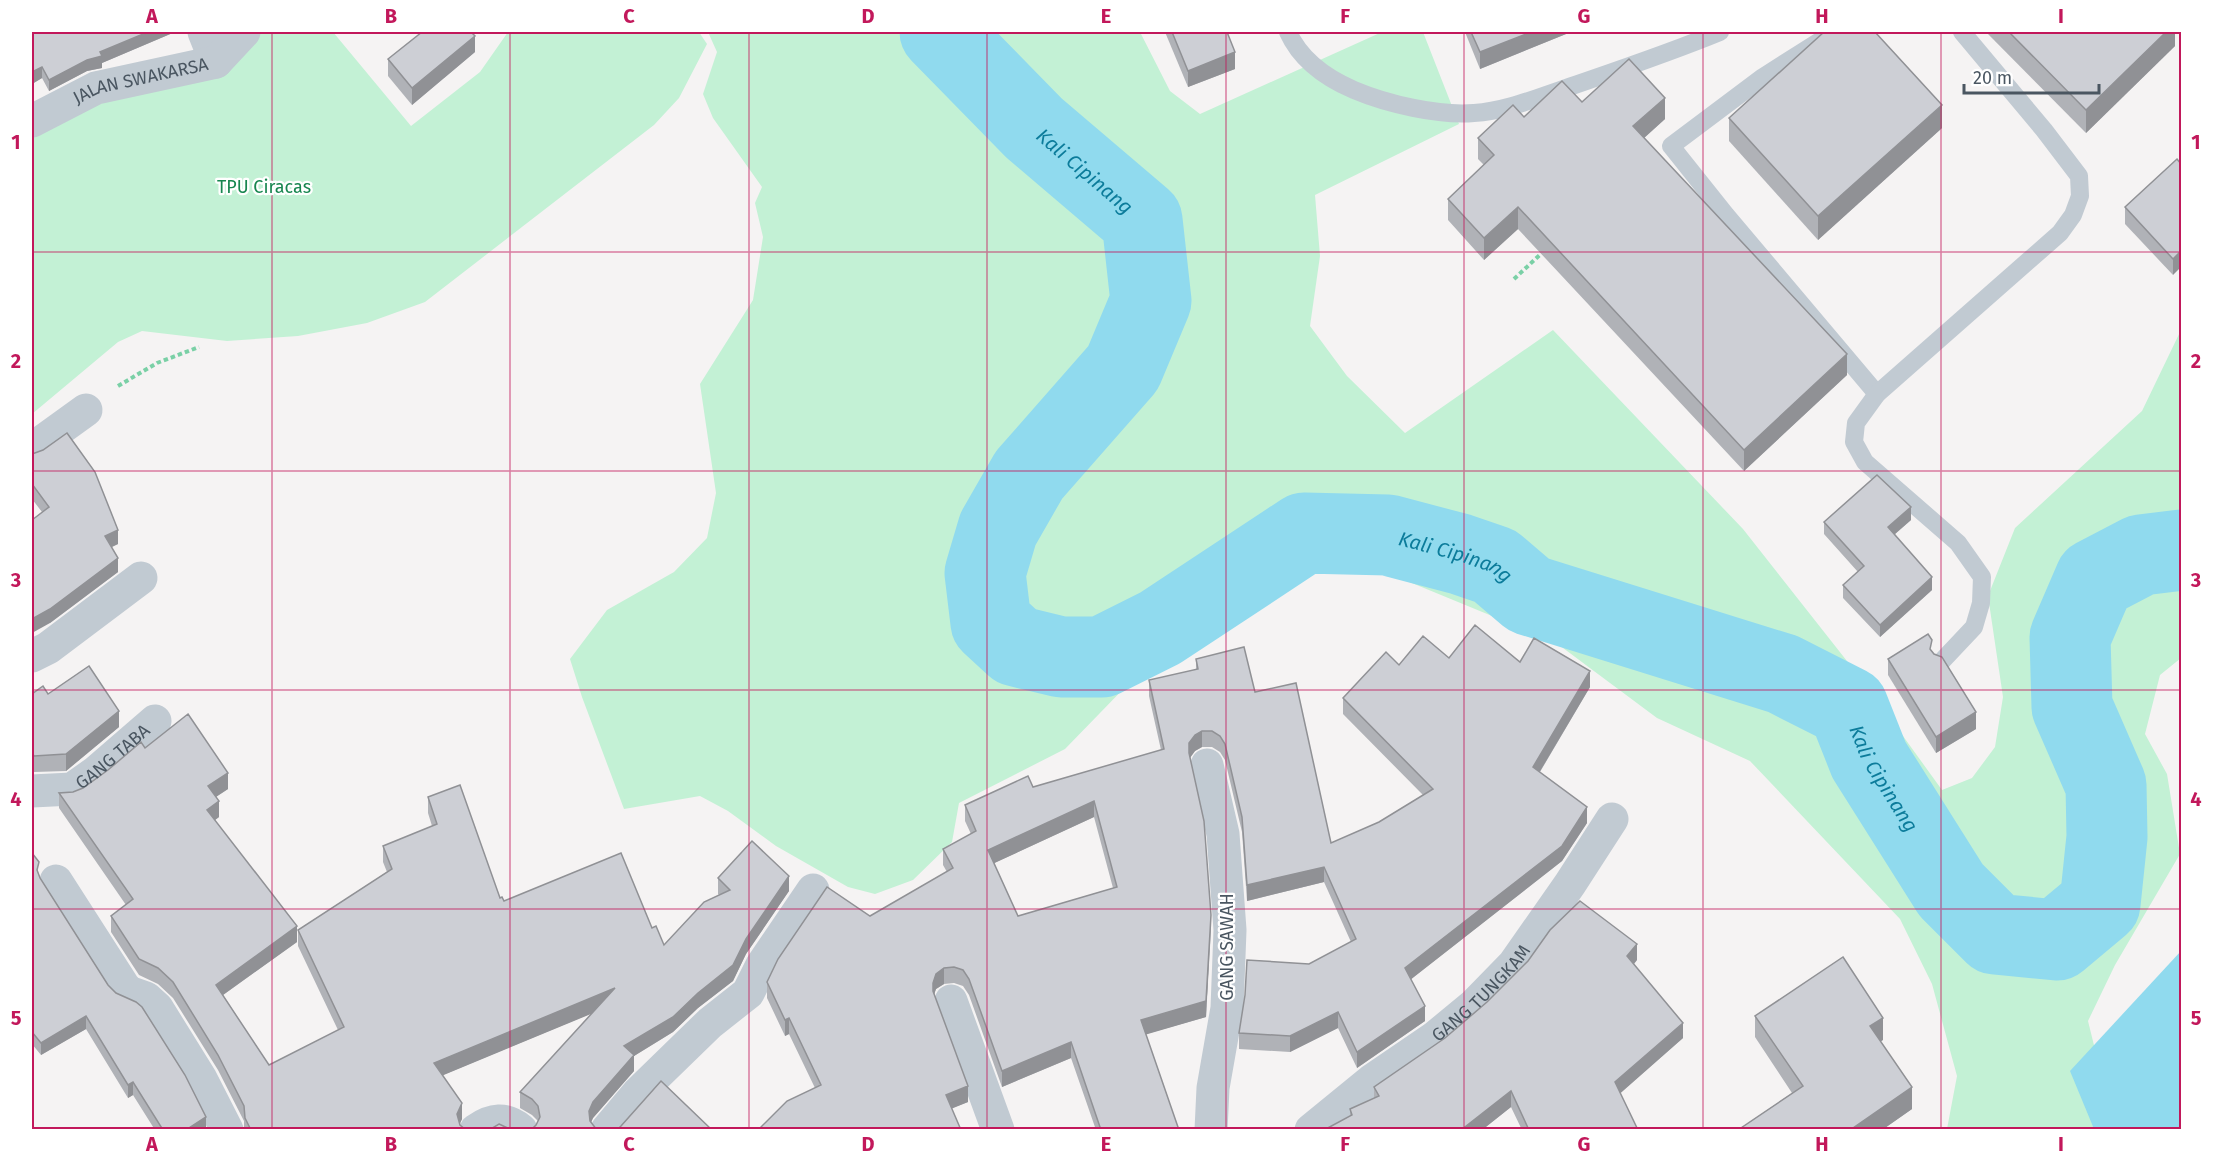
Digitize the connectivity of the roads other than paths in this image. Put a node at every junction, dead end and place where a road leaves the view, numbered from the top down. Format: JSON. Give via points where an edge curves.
{"nodes":[{"id":1,"x":204,"y":32,"type":"edge"},
{"id":2,"x":244,"y":32,"type":"edge"},
{"id":3,"x":1288,"y":32,"type":"edge"},
{"id":4,"x":1720,"y":32,"type":"edge"},
{"id":5,"x":1834,"y":32,"type":"edge"},
{"id":6,"x":1962,"y":32,"type":"edge"},
{"id":7,"x":216,"y":62,"type":"junction"},
{"id":8,"x":32,"y":122,"type":"edge"},
{"id":9,"x":1877,"y":394,"type":"junction"},
{"id":10,"x":86,"y":410,"type":"road end"},
{"id":11,"x":32,"y":449,"type":"edge"},
{"id":12,"x":141,"y":578,"type":"dead end"},
{"id":13,"x":32,"y":656,"type":"edge"},
{"id":14,"x":1941,"y":662,"type":"edge"},
{"id":15,"x":155,"y":721,"type":"dead end"},
{"id":16,"x":1207,"y":765,"type":"dead end"},
{"id":17,"x":32,"y":791,"type":"edge"},
{"id":18,"x":1612,"y":819,"type":"dead end"},
{"id":19,"x":56,"y":881,"type":"dead end"},
{"id":20,"x":813,"y":890,"type":"dead end"},
{"id":21,"x":951,"y":1002,"type":"dead end"},
{"id":22,"x":226,"y":1130,"type":"edge"},
{"id":23,"x":476,"y":1130,"type":"edge"},
{"id":24,"x":521,"y":1130,"type":"edge"},
{"id":25,"x":606,"y":1130,"type":"edge"},
{"id":26,"x":998,"y":1130,"type":"edge"},
{"id":27,"x":1211,"y":1130,"type":"edge"},
{"id":28,"x":1311,"y":1130,"type":"edge"}],
"edges":[{"from":1,"to":7,"type":"street"},
{"from":2,"to":7,"type":"street","name":"JALAN SWAKARSA"},
{"from":3,"to":4,"type":"lane","via":[[1309,63],[1335,82],[1398,104],[1457,114],[1506,108]]},
{"from":5,"to":9,"type":"lane","via":[[1763,77],[1671,146]]},
{"from":6,"to":9,"type":"lane","via":[[2079,176],[2080,196],[2060,233]]},
{"from":7,"to":8,"type":"street","name":"JALAN SWAKARSA","via":[[96,88]]},
{"from":9,"to":14,"type":"lane","via":[[1856,423],[1854,441],[1865,462],[1958,543],[1982,577],[1982,603],[1974,627]]},
{"from":10,"to":11,"type":"street"},
{"from":12,"to":13,"type":"street"},
{"from":15,"to":17,"type":"street","name":"GANG TABA","via":[[72,789]]},
{"from":16,"to":27,"type":"street","name":"GANG SAWAH","via":[[1223,834],[1230,930],[1227,1008],[1213,1088]]},
{"from":18,"to":28,"type":"street","name":"GANG TUNGKAM","via":[[1514,964],[1450,1025],[1371,1080]]},
{"from":19,"to":22,"type":"street","via":[[124,987],[157,1008],[201,1079]]},
{"from":20,"to":25,"type":"street","via":[[762,965],[748,993],[710,1023]]},
{"from":21,"to":26,"type":"street"},
{"from":23,"to":24,"type":"street","via":[[489,1121],[511,1122]]}]}
